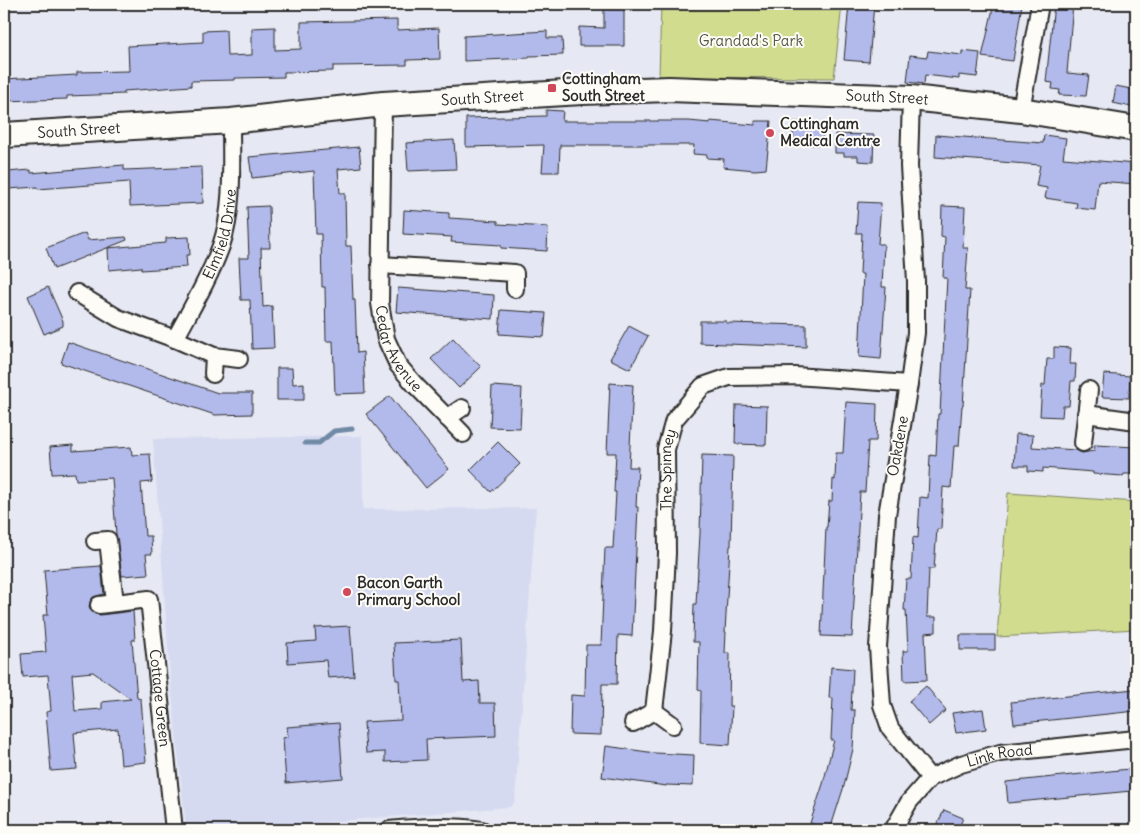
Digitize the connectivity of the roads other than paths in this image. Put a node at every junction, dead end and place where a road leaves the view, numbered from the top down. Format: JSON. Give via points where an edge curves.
{"nodes":[{"id":1,"x":1040,"y":4,"type":"edge"},
{"id":2,"x":911,"y":98,"type":"junction"},
{"id":3,"x":383,"y":104,"type":"junction"},
{"id":4,"x":1021,"y":110,"type":"junction"},
{"id":5,"x":231,"y":120,"type":"junction"},
{"id":6,"x":1136,"y":128,"type":"edge"},
{"id":7,"x":4,"y":136,"type":"edge"},
{"id":8,"x":380,"y":265,"type":"junction"},
{"id":9,"x":515,"y":288,"type":"dead end"},
{"id":10,"x":88,"y":293,"type":"dead end"},
{"id":11,"x":175,"y":339,"type":"junction"},
{"id":12,"x":214,"y":356,"type":"junction"},
{"id":13,"x":238,"y":359,"type":"dead end"},
{"id":14,"x":213,"y":374,"type":"dead end"},
{"id":15,"x":909,"y":384,"type":"junction"},
{"id":16,"x":1089,"y":390,"type":"dead end"},
{"id":17,"x":462,"y":408,"type":"dead end"},
{"id":18,"x":1086,"y":414,"type":"junction"},
{"id":19,"x":447,"y":418,"type":"junction"},
{"id":20,"x":1136,"y":421,"type":"edge"},
{"id":21,"x":463,"y":434,"type":"dead end"},
{"id":22,"x":1083,"y":443,"type":"dead end"},
{"id":23,"x":95,"y":541,"type":"dead end"},
{"id":24,"x":654,"y":711,"type":"junction"},
{"id":25,"x":633,"y":723,"type":"dead end"},
{"id":26,"x":674,"y":725,"type":"dead end"},
{"id":27,"x":1136,"y":739,"type":"edge"},
{"id":28,"x":930,"y":778,"type":"junction"},
{"id":29,"x":174,"y":830,"type":"edge"},
{"id":30,"x":389,"y":830,"type":"edge"},
{"id":31,"x":482,"y":830,"type":"edge"},
{"id":32,"x":893,"y":830,"type":"edge"}],
"edges":[{"from":1,"to":4,"type":"street"},
{"from":2,"to":3,"type":"main road","name":"South Street","via":[[669,89]]},
{"from":2,"to":4,"type":"main road","name":"South Street"},
{"from":2,"to":15,"type":"street","name":"Oakdene","via":[[909,166],[916,334]]},
{"from":3,"to":5,"type":"main road","name":"South Street"},
{"from":3,"to":8,"type":"street","name":"Cedar Avenue"},
{"from":4,"to":6,"type":"main road","name":"South Street"},
{"from":5,"to":7,"type":"main road","name":"South Street"},
{"from":5,"to":11,"type":"street","name":"Elmfield Drive","via":[[228,217],[221,246]]},
{"from":8,"to":9,"type":"street","via":[[515,274]]},
{"from":8,"to":19,"type":"street","name":"Cedar Avenue","via":[[380,303],[386,339],[398,365]]},
{"from":10,"to":11,"type":"street","via":[[118,318]]},
{"from":11,"to":12,"type":"street"},
{"from":12,"to":13,"type":"street"},
{"from":12,"to":14,"type":"street"},
{"from":15,"to":24,"type":"street","name":"The Spinney","via":[[795,376],[728,377],[703,386],[674,420],[666,449],[667,552]]},
{"from":15,"to":28,"type":"street","name":"Oakdene","via":[[886,515],[878,647],[882,706],[890,728]]},
{"from":16,"to":18,"type":"street"},
{"from":17,"to":19,"type":"street"},
{"from":18,"to":20,"type":"street"},
{"from":18,"to":22,"type":"street"},
{"from":19,"to":21,"type":"street","name":"Cedar Avenue"},
{"from":23,"to":29,"type":"street","name":"Cottage Green","via":[[108,540],[107,604],[149,599]]},
{"from":24,"to":25,"type":"street"},
{"from":24,"to":26,"type":"street"},
{"from":27,"to":28,"type":"street","name":"Link Road","via":[[1000,754],[961,764]]},
{"from":28,"to":32,"type":"street","name":"Link Road","via":[[909,802]]},
{"from":30,"to":31,"type":"street","via":[[463,827]]}]}
